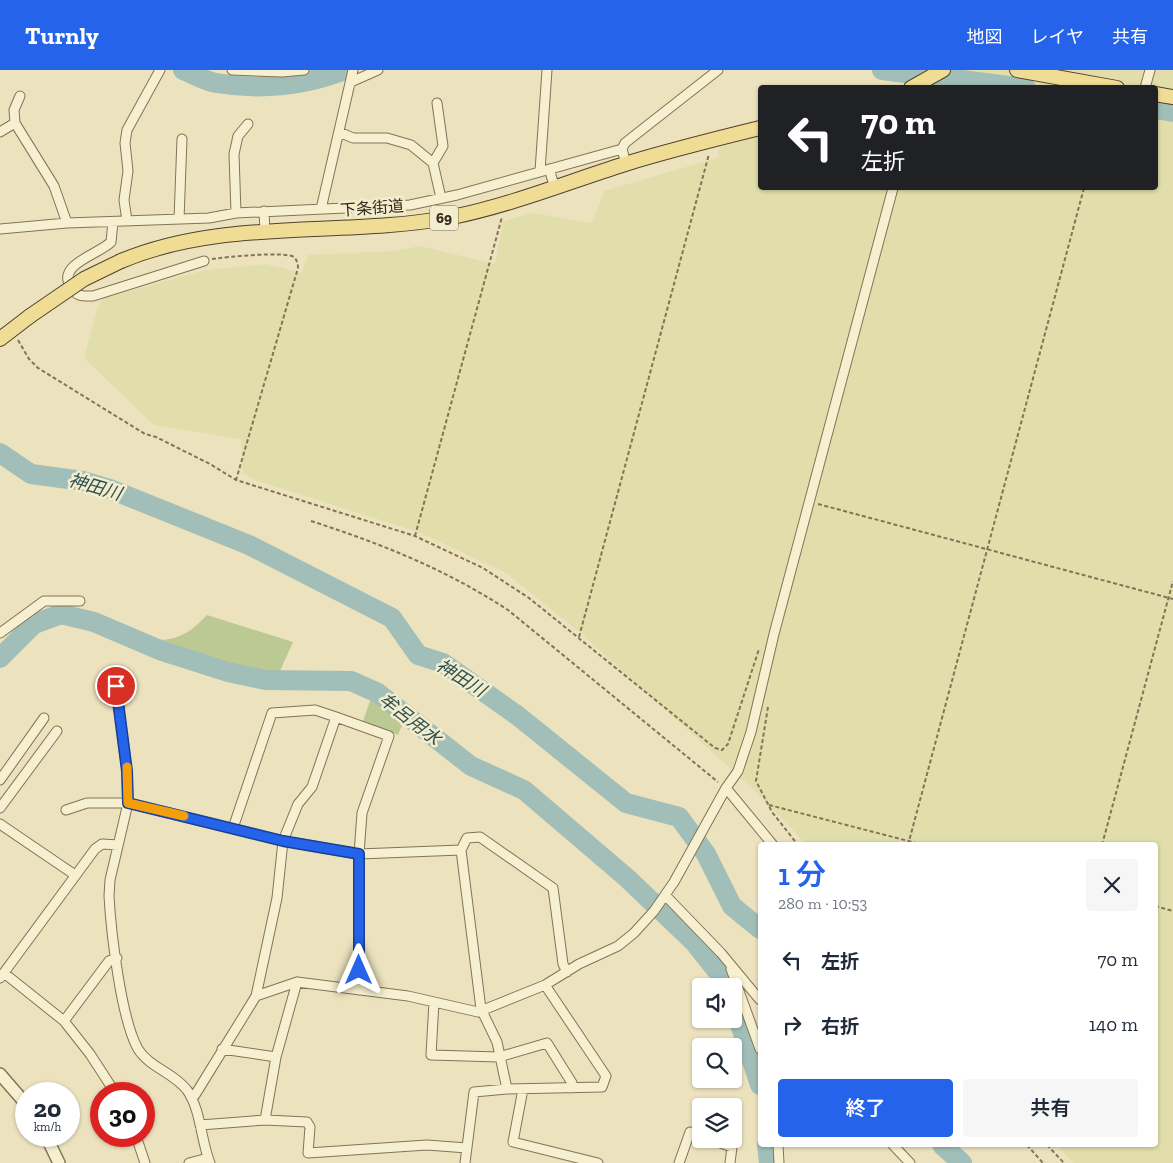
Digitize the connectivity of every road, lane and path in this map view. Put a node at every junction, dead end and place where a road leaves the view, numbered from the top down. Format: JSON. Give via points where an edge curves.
{"nodes":[{"id":1,"x":160,"y":70,"type":"edge"},
{"id":2,"x":232,"y":70,"type":"edge"},
{"id":3,"x":304,"y":70,"type":"edge"},
{"id":4,"x":354,"y":70,"type":"edge"},
{"id":5,"x":378,"y":70,"type":"edge"},
{"id":6,"x":546,"y":70,"type":"edge"},
{"id":7,"x":718,"y":70,"type":"edge"},
{"id":8,"x":943,"y":70,"type":"edge"},
{"id":9,"x":1016,"y":70,"type":"edge"},
{"id":10,"x":1150,"y":70,"type":"edge"},
{"id":11,"x":351,"y":82,"type":"junction"},
{"id":12,"x":919,"y":84,"type":"edge"},
{"id":13,"x":1100,"y":85,"type":"edge"},
{"id":14,"x":1147,"y":85,"type":"edge"},
{"id":15,"x":1158,"y":94,"type":"edge"},
{"id":16,"x":20,"y":96,"type":"dead end"},
{"id":17,"x":1173,"y":97,"type":"edge"},
{"id":18,"x":437,"y":103,"type":"dead end"},
{"id":19,"x":15,"y":123,"type":"junction"},
{"id":20,"x":248,"y":124,"type":"dead end"},
{"id":21,"x":758,"y":129,"type":"edge"},
{"id":22,"x":0,"y":132,"type":"edge"},
{"id":23,"x":339,"y":132,"type":"junction"},
{"id":24,"x":182,"y":139,"type":"dead end"},
{"id":25,"x":713,"y":140,"type":"junction"},
{"id":26,"x":622,"y":149,"type":"junction"},
{"id":27,"x":433,"y":163,"type":"junction"},
{"id":28,"x":626,"y":164,"type":"junction"},
{"id":29,"x":545,"y":170,"type":"junction"},
{"id":30,"x":555,"y":188,"type":"junction"},
{"id":31,"x":892,"y":190,"type":"edge"},
{"id":32,"x":1083,"y":190,"type":"edge"},
{"id":33,"x":441,"y":198,"type":"junction"},
{"id":34,"x":502,"y":204,"type":"junction"},
{"id":35,"x":321,"y":208,"type":"junction"},
{"id":36,"x":264,"y":211,"type":"junction"},
{"id":37,"x":236,"y":213,"type":"junction"},
{"id":38,"x":179,"y":218,"type":"junction"},
{"id":39,"x":127,"y":221,"type":"junction"},
{"id":40,"x":113,"y":222,"type":"junction"},
{"id":41,"x":67,"y":223,"type":"junction"},
{"id":42,"x":0,"y":229,"type":"edge"},
{"id":43,"x":265,"y":232,"type":"junction"},
{"id":44,"x":204,"y":261,"type":"joint"},
{"id":45,"x":12,"y":329,"type":"junction"},
{"id":46,"x":0,"y":339,"type":"edge"},
{"id":47,"x":236,"y":480,"type":"junction"},
{"id":48,"x":809,"y":501,"type":"junction"},
{"id":49,"x":310,"y":521,"type":"dead end"},
{"id":50,"x":415,"y":536,"type":"junction"},
{"id":51,"x":987,"y":550,"type":"junction"},
{"id":52,"x":1173,"y":581,"type":"edge"},
{"id":53,"x":1168,"y":598,"type":"junction"},
{"id":54,"x":1173,"y":599,"type":"edge"},
{"id":55,"x":80,"y":601,"type":"dead end"},
{"id":56,"x":0,"y":633,"type":"edge"},
{"id":57,"x":579,"y":637,"type":"junction"},
{"id":58,"x":760,"y":647,"type":"dead end"},
{"id":59,"x":116,"y":686,"type":"dead end"},
{"id":60,"x":768,"y":704,"type":"dead end"},
{"id":61,"x":336,"y":717,"type":"junction"},
{"id":62,"x":44,"y":718,"type":"dead end"},
{"id":63,"x":57,"y":731,"type":"dead end"},
{"id":64,"x":0,"y":780,"type":"edge"},
{"id":65,"x":724,"y":790,"type":"junction"},
{"id":66,"x":128,"y":803,"type":"junction"},
{"id":67,"x":769,"y":805,"type":"junction"},
{"id":68,"x":0,"y":808,"type":"edge"},
{"id":69,"x":66,"y":810,"type":"dead end"},
{"id":70,"x":0,"y":824,"type":"edge"},
{"id":71,"x":233,"y":828,"type":"junction"},
{"id":72,"x":283,"y":841,"type":"junction"},
{"id":73,"x":909,"y":841,"type":"junction"},
{"id":74,"x":770,"y":842,"type":"edge"},
{"id":75,"x":796,"y":842,"type":"edge"},
{"id":76,"x":913,"y":842,"type":"edge"},
{"id":77,"x":1103,"y":842,"type":"edge"},
{"id":78,"x":118,"y":846,"type":"junction"},
{"id":79,"x":461,"y":850,"type":"junction"},
{"id":80,"x":359,"y":854,"type":"junction"},
{"id":81,"x":75,"y":875,"type":"junction"},
{"id":82,"x":664,"y":897,"type":"junction"},
{"id":83,"x":1158,"y":907,"type":"edge"},
{"id":84,"x":1173,"y":911,"type":"edge"},
{"id":85,"x":116,"y":958,"type":"junction"},
{"id":86,"x":731,"y":966,"type":"junction"},
{"id":87,"x":566,"y":972,"type":"junction"},
{"id":88,"x":2,"y":976,"type":"edge"},
{"id":89,"x":297,"y":982,"type":"junction"},
{"id":90,"x":545,"y":985,"type":"junction"},
{"id":91,"x":358,"y":990,"type":"junction"},
{"id":92,"x":256,"y":996,"type":"junction"},
{"id":93,"x":758,"y":998,"type":"edge"},
{"id":94,"x":434,"y":1002,"type":"junction"},
{"id":95,"x":481,"y":1009,"type":"junction"},
{"id":96,"x":64,"y":1021,"type":"junction"},
{"id":97,"x":758,"y":1043,"type":"edge"},
{"id":98,"x":222,"y":1049,"type":"junction"},
{"id":99,"x":276,"y":1057,"type":"junction"},
{"id":100,"x":499,"y":1057,"type":"junction"},
{"id":101,"x":0,"y":1074,"type":"edge"},
{"id":102,"x":108,"y":1082,"type":"edge"},
{"id":103,"x":571,"y":1088,"type":"junction"},
{"id":104,"x":507,"y":1089,"type":"junction"},
{"id":105,"x":523,"y":1089,"type":"junction"},
{"id":106,"x":15,"y":1091,"type":"edge"},
{"id":107,"x":190,"y":1097,"type":"junction"},
{"id":108,"x":265,"y":1120,"type":"junction"},
{"id":109,"x":200,"y":1125,"type":"junction"},
{"id":110,"x":692,"y":1133,"type":"edge"},
{"id":111,"x":51,"y":1147,"type":"edge"},
{"id":112,"x":140,"y":1147,"type":"edge"},
{"id":113,"x":778,"y":1147,"type":"edge"},
{"id":114,"x":895,"y":1147,"type":"edge"},
{"id":115,"x":1029,"y":1147,"type":"edge"},
{"id":116,"x":1049,"y":1147,"type":"edge"},
{"id":117,"x":467,"y":1148,"type":"junction"},
{"id":118,"x":732,"y":1148,"type":"edge"},
{"id":119,"x":307,"y":1158,"type":"edge"},
{"id":120,"x":209,"y":1160,"type":"edge"},
{"id":121,"x":59,"y":1163,"type":"edge"},
{"id":122,"x":145,"y":1163,"type":"edge"},
{"id":123,"x":189,"y":1163,"type":"edge"},
{"id":124,"x":464,"y":1163,"type":"edge"},
{"id":125,"x":598,"y":1163,"type":"edge"},
{"id":126,"x":679,"y":1163,"type":"edge"},
{"id":127,"x":730,"y":1163,"type":"edge"},
{"id":128,"x":779,"y":1163,"type":"edge"},
{"id":129,"x":910,"y":1163,"type":"edge"},
{"id":130,"x":1043,"y":1163,"type":"edge"},
{"id":131,"x":1064,"y":1163,"type":"edge"}],
"edges":[{"from":1,"to":39,"type":"street","via":[[127,130],[128,171],[124,200]]},
{"from":2,"to":3,"type":"street"},
{"from":4,"to":11,"type":"street"},
{"from":5,"to":11,"type":"street"},
{"from":6,"to":29,"type":"street"},
{"from":7,"to":26,"type":"street"},
{"from":8,"to":12,"type":"main road"},
{"from":9,"to":13,"type":"main road"},
{"from":10,"to":14,"type":"street"},
{"from":11,"to":23,"type":"street"},
{"from":15,"to":17,"type":"main road"},
{"from":16,"to":19,"type":"street","via":[[14,110]]},
{"from":18,"to":27,"type":"street","via":[[444,146]]},
{"from":19,"to":22,"type":"street"},
{"from":19,"to":41,"type":"street","via":[[54,186]]},
{"from":20,"to":37,"type":"street","via":[[238,136],[234,154]]},
{"from":21,"to":25,"type":"main road","name":"下条街道","number":"69"},
{"from":23,"to":27,"type":"street","via":[[352,138],[400,140]]},
{"from":23,"to":35,"type":"street"},
{"from":24,"to":38,"type":"street"},
{"from":25,"to":28,"type":"main road","name":"下条街道","number":"69"},
{"from":25,"to":57,"type":"path"},
{"from":26,"to":28,"type":"street"},
{"from":26,"to":29,"type":"street"},
{"from":27,"to":33,"type":"street"},
{"from":28,"to":30,"type":"main road","name":"下条街道","number":"69"},
{"from":29,"to":30,"type":"street"},
{"from":29,"to":33,"type":"street"},
{"from":30,"to":34,"type":"main road","name":"下条街道","number":"69"},
{"from":31,"to":48,"type":"street"},
{"from":32,"to":51,"type":"path"},
{"from":33,"to":35,"type":"street","via":[[394,207]]},
{"from":34,"to":43,"type":"main road","name":"下条街道","number":"69","via":[[452,217],[408,223]]},
{"from":34,"to":50,"type":"path","via":[[502,220]]},
{"from":35,"to":36,"type":"street"},
{"from":36,"to":37,"type":"street"},
{"from":36,"to":43,"type":"street"},
{"from":37,"to":38,"type":"street","via":[[209,218]]},
{"from":38,"to":39,"type":"street"},
{"from":39,"to":40,"type":"street"},
{"from":40,"to":41,"type":"street"},
{"from":40,"to":44,"type":"street","via":[[111,242],[72,267],[67,275],[67,282],[76,294],[93,296]]},
{"from":41,"to":42,"type":"street"},
{"from":43,"to":45,"type":"main road","name":"下条街道","number":"69","bridge":true,"via":[[169,244],[121,261],[84,279]]},
{"from":44,"to":47,"type":"path","via":[[238,255],[286,255],[298,262]]},
{"from":45,"to":46,"type":"main road","name":"下条街道","number":"69"},
{"from":45,"to":47,"type":"path","via":[[38,368],[145,434],[201,459]]},
{"from":47,"to":50,"type":"path"},
{"from":48,"to":51,"type":"path"},
{"from":48,"to":65,"type":"street","via":[[750,732],[738,771]]},
{"from":49,"to":65,"type":"path","via":[[397,550],[446,573],[508,610]]},
{"from":50,"to":57,"type":"path","via":[[502,579]]},
{"from":51,"to":53,"type":"path"},
{"from":51,"to":73,"type":"path"},
{"from":52,"to":53,"type":"path"},
{"from":53,"to":54,"type":"path"},
{"from":53,"to":77,"type":"path"},
{"from":55,"to":56,"type":"street","via":[[44,601]]},
{"from":57,"to":58,"type":"path","via":[[715,748],[722,750],[728,744]]},
{"from":59,"to":66,"type":"street"},
{"from":60,"to":67,"type":"path","via":[[756,781]]},
{"from":61,"to":71,"type":"street","via":[[315,710],[272,712]]},
{"from":61,"to":72,"type":"street","via":[[312,787],[298,804]]},
{"from":61,"to":80,"type":"street","via":[[389,736],[362,813]]},
{"from":62,"to":64,"type":"street"},
{"from":63,"to":68,"type":"street"},
{"from":65,"to":74,"type":"street"},
{"from":65,"to":82,"type":"street"},
{"from":66,"to":69,"type":"street","via":[[87,803]]},
{"from":66,"to":71,"type":"street"},
{"from":66,"to":78,"type":"street"},
{"from":67,"to":73,"type":"path"},
{"from":67,"to":75,"type":"path"},
{"from":70,"to":81,"type":"street"},
{"from":71,"to":72,"type":"street"},
{"from":72,"to":80,"type":"street"},
{"from":72,"to":92,"type":"street","via":[[277,898]]},
{"from":73,"to":76,"type":"path"},
{"from":78,"to":81,"type":"street","via":[[102,844]]},
{"from":78,"to":85,"type":"street","via":[[108,896]]},
{"from":79,"to":80,"type":"street"},
{"from":79,"to":87,"type":"street","via":[[467,838],[480,837],[553,888],[562,964]]},
{"from":79,"to":95,"type":"street"},
{"from":80,"to":91,"type":"street"},
{"from":81,"to":88,"type":"street"},
{"from":82,"to":86,"type":"street"},
{"from":82,"to":87,"type":"street","via":[[634,933],[618,946]]},
{"from":83,"to":84,"type":"path"},
{"from":85,"to":96,"type":"street","via":[[109,961]]},
{"from":85,"to":107,"type":"street","via":[[126,1014],[139,1050],[177,1081]]},
{"from":86,"to":93,"type":"street"},
{"from":86,"to":97,"type":"street"},
{"from":87,"to":90,"type":"street"},
{"from":88,"to":96,"type":"street"},
{"from":89,"to":91,"type":"street"},
{"from":89,"to":92,"type":"street"},
{"from":89,"to":99,"type":"street"},
{"from":90,"to":95,"type":"street"},
{"from":90,"to":103,"type":"street","via":[[606,1076],[602,1087]]},
{"from":91,"to":94,"type":"street"},
{"from":92,"to":98,"type":"street"},
{"from":94,"to":95,"type":"street","via":[[478,1012]]},
{"from":94,"to":100,"type":"street","via":[[431,1055]]},
{"from":95,"to":100,"type":"street","via":[[497,1042]]},
{"from":96,"to":102,"type":"street"},
{"from":98,"to":99,"type":"street"},
{"from":98,"to":107,"type":"street"},
{"from":99,"to":108,"type":"street"},
{"from":100,"to":103,"type":"street","via":[[547,1042],[572,1083]]},
{"from":100,"to":104,"type":"street"},
{"from":101,"to":106,"type":"street"},
{"from":103,"to":105,"type":"street"},
{"from":104,"to":105,"type":"street"},
{"from":104,"to":117,"type":"street","via":[[474,1092]]},
{"from":105,"to":125,"type":"street","via":[[513,1142]]},
{"from":107,"to":109,"type":"street"},
{"from":108,"to":109,"type":"street"},
{"from":108,"to":119,"type":"street","via":[[307,1122],[310,1127]]},
{"from":109,"to":120,"type":"street"},
{"from":110,"to":126,"type":"street"},
{"from":111,"to":121,"type":"street"},
{"from":112,"to":122,"type":"street"},
{"from":113,"to":128,"type":"street"},
{"from":114,"to":129,"type":"street"},
{"from":115,"to":130,"type":"path"},
{"from":116,"to":131,"type":"path"},
{"from":117,"to":119,"type":"street","via":[[427,1145]]},
{"from":117,"to":124,"type":"street"},
{"from":118,"to":127,"type":"street"},
{"from":120,"to":123,"type":"street"}]}
